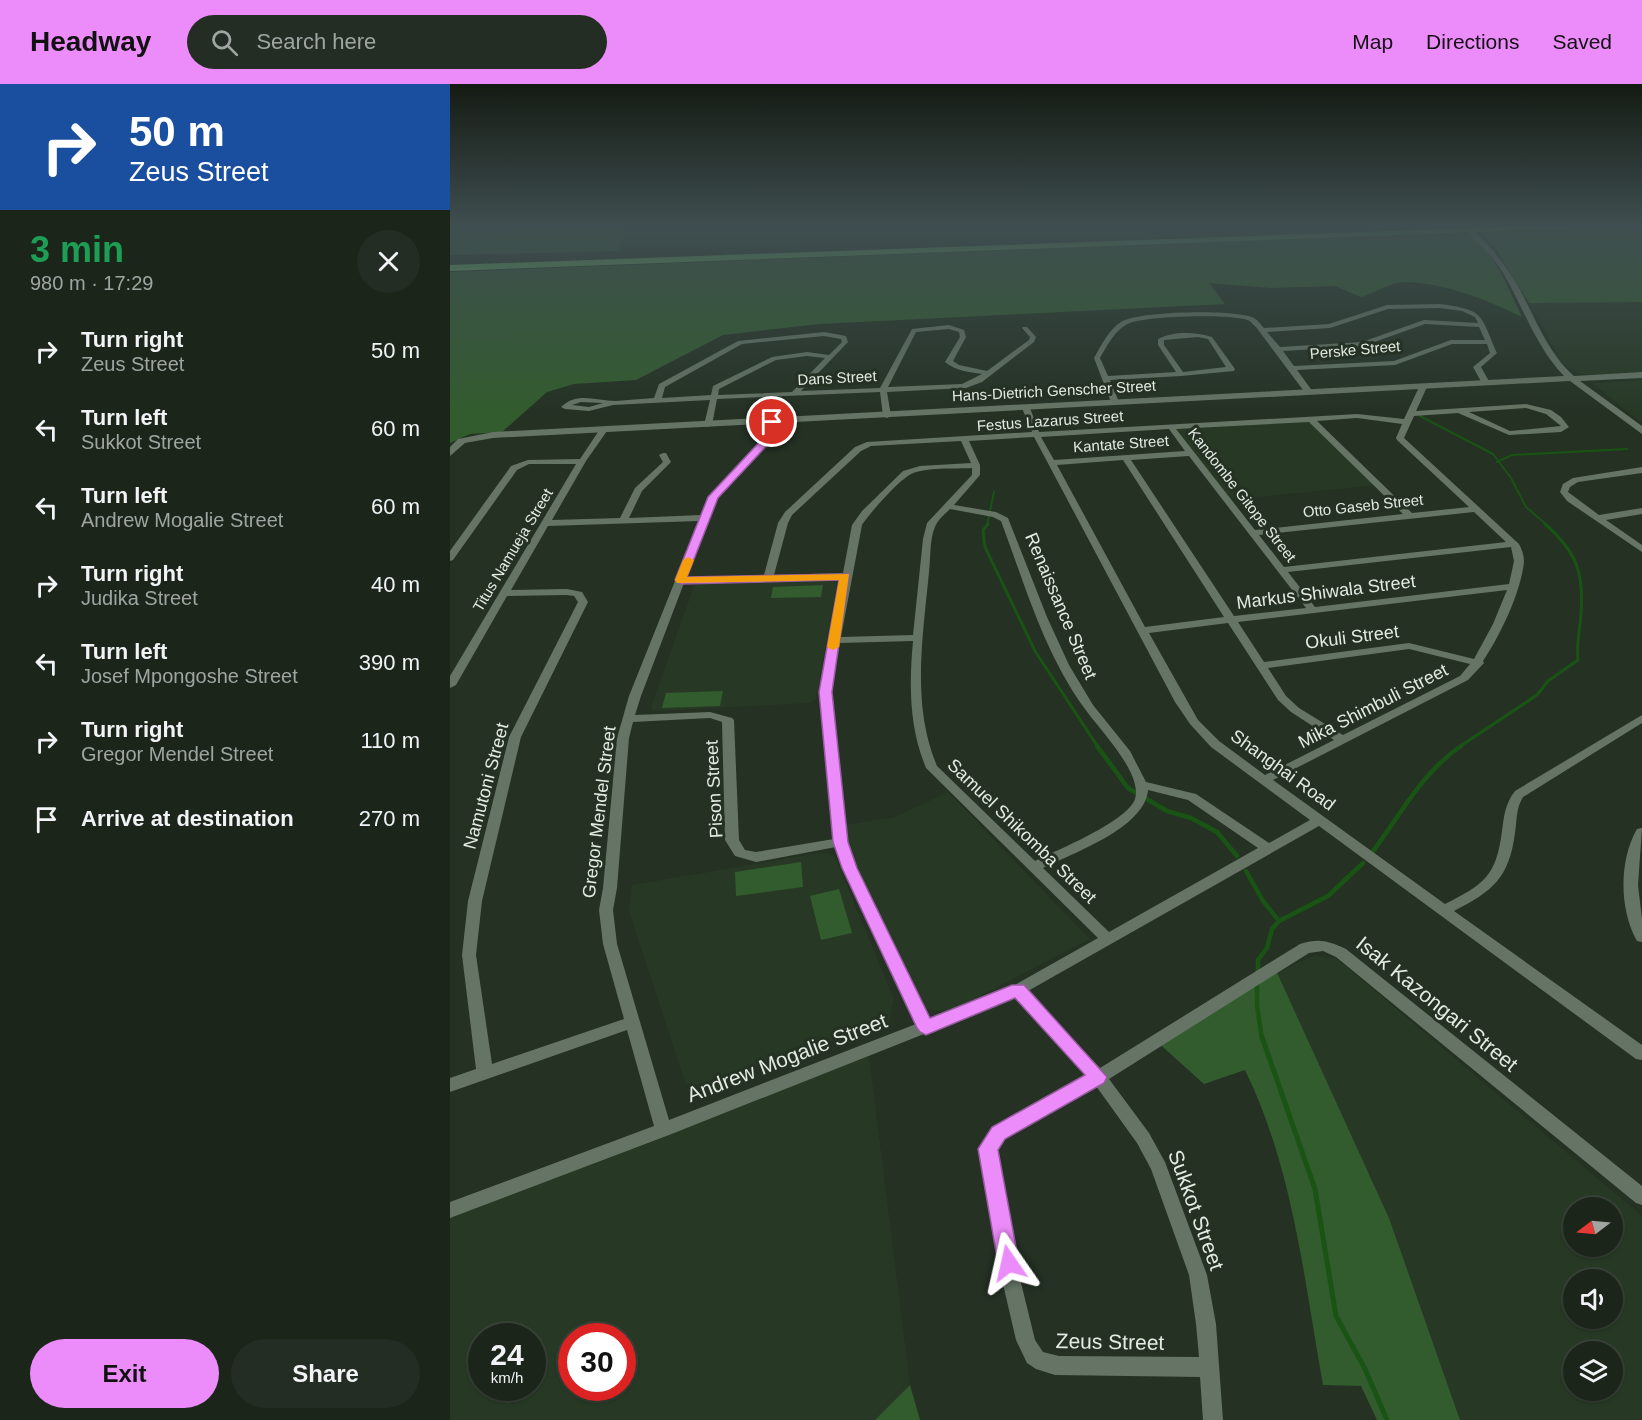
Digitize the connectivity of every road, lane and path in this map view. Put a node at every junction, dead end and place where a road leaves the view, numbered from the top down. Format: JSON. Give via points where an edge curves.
{"nodes":[{"id":1,"x":1514,"y":288,"type":"edge"},
{"id":2,"x":1481,"y":324,"type":"junction"},
{"id":3,"x":1025,"y":328,"type":"dead end"},
{"id":4,"x":1261,"y":330,"type":"junction"},
{"id":5,"x":1489,"y":342,"type":"junction"},
{"id":6,"x":1276,"y":349,"type":"junction"},
{"id":7,"x":832,"y":357,"type":"junction"},
{"id":8,"x":1292,"y":368,"type":"junction"},
{"id":9,"x":987,"y":373,"type":"junction"},
{"id":10,"x":1181,"y":374,"type":"junction"},
{"id":11,"x":1642,"y":375,"type":"edge"},
{"id":12,"x":1104,"y":378,"type":"junction"},
{"id":13,"x":1574,"y":379,"type":"junction"},
{"id":14,"x":1486,"y":383,"type":"junction"},
{"id":15,"x":1423,"y":387,"type":"junction"},
{"id":16,"x":883,"y":389,"type":"junction"},
{"id":17,"x":1309,"y":392,"type":"junction"},
{"id":18,"x":794,"y":394,"type":"junction"},
{"id":19,"x":711,"y":399,"type":"junction"},
{"id":20,"x":657,"y":400,"type":"junction"},
{"id":21,"x":1115,"y":402,"type":"junction"},
{"id":22,"x":614,"y":403,"type":"junction"},
{"id":23,"x":1026,"y":408,"type":"junction"},
{"id":24,"x":1460,"y":411,"type":"junction"},
{"id":25,"x":887,"y":416,"type":"junction"},
{"id":26,"x":1409,"y":418,"type":"junction"},
{"id":27,"x":1312,"y":420,"type":"junction"},
{"id":28,"x":772,"y":422,"type":"junction"},
{"id":29,"x":708,"y":425,"type":"junction"},
{"id":30,"x":1171,"y":427,"type":"junction"},
{"id":31,"x":603,"y":431,"type":"junction"},
{"id":32,"x":1642,"y":431,"type":"edge"},
{"id":33,"x":1037,"y":436,"type":"junction"},
{"id":34,"x":965,"y":440,"type":"junction"},
{"id":35,"x":450,"y":453,"type":"edge"},
{"id":36,"x":1191,"y":453,"type":"junction"},
{"id":37,"x":663,"y":455,"type":"dead end"},
{"id":38,"x":1126,"y":458,"type":"junction"},
{"id":39,"x":582,"y":461,"type":"junction"},
{"id":40,"x":1054,"y":463,"type":"junction"},
{"id":41,"x":976,"y":465,"type":"junction"},
{"id":42,"x":1642,"y":470,"type":"edge"},
{"id":43,"x":947,"y":506,"type":"junction"},
{"id":44,"x":1477,"y":509,"type":"junction"},
{"id":45,"x":1642,"y":511,"type":"edge"},
{"id":46,"x":1410,"y":516,"type":"junction"},
{"id":47,"x":703,"y":518,"type":"junction"},
{"id":48,"x":1598,"y":518,"type":"junction"},
{"id":49,"x":624,"y":519,"type":"junction"},
{"id":50,"x":547,"y":523,"type":"junction"},
{"id":51,"x":1252,"y":533,"type":"junction"},
{"id":52,"x":1514,"y":544,"type":"junction"},
{"id":53,"x":1642,"y":549,"type":"edge"},
{"id":54,"x":450,"y":558,"type":"edge"},
{"id":55,"x":1281,"y":570,"type":"junction"},
{"id":56,"x":845,"y":576,"type":"junction"},
{"id":57,"x":768,"y":578,"type":"junction"},
{"id":58,"x":681,"y":580,"type":"junction"},
{"id":59,"x":1513,"y":586,"type":"junction"},
{"id":60,"x":505,"y":593,"type":"junction"},
{"id":61,"x":1312,"y":609,"type":"junction"},
{"id":62,"x":1231,"y":620,"type":"junction"},
{"id":63,"x":1144,"y":630,"type":"junction"},
{"id":64,"x":920,"y":638,"type":"junction"},
{"id":65,"x":834,"y":640,"type":"junction"},
{"id":66,"x":1479,"y":663,"type":"junction"},
{"id":67,"x":1263,"y":665,"type":"junction"},
{"id":68,"x":450,"y":686,"type":"edge"},
{"id":69,"x":1642,"y":718,"type":"edge"},
{"id":70,"x":629,"y":719,"type":"junction"},
{"id":71,"x":1342,"y":740,"type":"junction"},
{"id":72,"x":1264,"y":780,"type":"junction"},
{"id":73,"x":1143,"y":785,"type":"junction"},
{"id":74,"x":1318,"y":820,"type":"junction"},
{"id":75,"x":1642,"y":832,"type":"edge"},
{"id":76,"x":841,"y":842,"type":"junction"},
{"id":77,"x":1268,"y":848,"type":"junction"},
{"id":78,"x":1638,"y":851,"type":"edge"},
{"id":79,"x":1035,"y":866,"type":"junction"},
{"id":80,"x":1443,"y":910,"type":"junction"},
{"id":81,"x":1642,"y":937,"type":"edge"},
{"id":82,"x":1106,"y":938,"type":"junction"},
{"id":83,"x":1018,"y":990,"type":"junction"},
{"id":84,"x":630,"y":1023,"type":"junction"},
{"id":85,"x":926,"y":1028,"type":"junction"},
{"id":86,"x":1642,"y":1054,"type":"edge"},
{"id":87,"x":485,"y":1074,"type":"junction"},
{"id":88,"x":1098,"y":1077,"type":"junction"},
{"id":89,"x":450,"y":1085,"type":"edge"},
{"id":90,"x":663,"y":1130,"type":"junction"},
{"id":91,"x":1642,"y":1197,"type":"edge"},
{"id":92,"x":450,"y":1210,"type":"edge"},
{"id":93,"x":1210,"y":1367,"type":"junction"},
{"id":94,"x":1213,"y":1420,"type":"edge"}],
"edges":[{"from":1,"to":13,"type":"street","via":[[1550,354]]},
{"from":2,"to":4,"type":"street","via":[[1471,311],[1424,305],[1382,308],[1330,326]]},
{"from":2,"to":5,"type":"street"},
{"from":2,"to":6,"type":"street","via":[[1424,322],[1360,345]]},
{"from":3,"to":9,"type":"street","name":"Dans Street","via":[[1032,341]]},
{"from":4,"to":6,"type":"street"},
{"from":4,"to":12,"type":"street","via":[[1251,320],[1229,315],[1127,321],[1097,356]]},
{"from":5,"to":8,"type":"street","name":"Perske Street","via":[[1451,342],[1395,363]]},
{"from":5,"to":14,"type":"street","via":[[1493,355],[1477,369]]},
{"from":6,"to":8,"type":"street"},
{"from":7,"to":18,"type":"street"},
{"from":7,"to":19,"type":"street","via":[[807,354],[771,359],[716,388]]},
{"from":7,"to":20,"type":"street","via":[[844,342],[841,335],[744,341],[662,386]]},
{"from":8,"to":17,"type":"street"},
{"from":9,"to":16,"type":"street","name":"Dans Street","via":[[963,386]]},
{"from":9,"to":16,"type":"street","via":[[949,362],[963,337],[962,331],[949,327],[921,329],[910,334]]},
{"from":10,"to":10,"type":"street","via":[[1225,372],[1232,367],[1208,336],[1161,339]]},
{"from":10,"to":12,"type":"street"},
{"from":11,"to":13,"type":"street","name":"Hans-Dietrich Genscher Street"},
{"from":12,"to":21,"type":"street"},
{"from":13,"to":14,"type":"street","name":"Hans-Dietrich Genscher Street"},
{"from":13,"to":32,"type":"street"},
{"from":14,"to":15,"type":"street","name":"Hans-Dietrich Genscher Street"},
{"from":15,"to":17,"type":"street","name":"Hans-Dietrich Genscher Street"},
{"from":15,"to":26,"type":"street"},
{"from":16,"to":18,"type":"street","name":"Dans Street"},
{"from":16,"to":25,"type":"street"},
{"from":17,"to":21,"type":"street","name":"Hans-Dietrich Genscher Street"},
{"from":18,"to":19,"type":"street","name":"Dans Street"},
{"from":19,"to":20,"type":"street","name":"Dans Street"},
{"from":19,"to":29,"type":"street"},
{"from":20,"to":22,"type":"street","name":"Dans Street"},
{"from":21,"to":23,"type":"street","name":"Hans-Dietrich Genscher Street"},
{"from":22,"to":22,"type":"street","name":"Dans Street","via":[[589,409],[565,407],[580,400]]},
{"from":23,"to":25,"type":"street","name":"Hans-Dietrich Genscher Street"},
{"from":23,"to":33,"type":"street","name":"Shanghai Road"},
{"from":24,"to":24,"type":"street","name":"Festus Lazarus Street","via":[[1533,406],[1545,410],[1565,427],[1509,433]]},
{"from":24,"to":26,"type":"street","name":"Festus Lazarus Street"},
{"from":25,"to":28,"type":"street","name":"Hans-Dietrich Genscher Street"},
{"from":26,"to":27,"type":"street","name":"Festus Lazarus Street"},
{"from":26,"to":44,"type":"street","via":[[1399,435],[1401,441]]},
{"from":27,"to":30,"type":"street","name":"Festus Lazarus Street"},
{"from":27,"to":46,"type":"street"},
{"from":28,"to":29,"type":"street","name":"Hans-Dietrich Genscher Street"},
{"from":28,"to":47,"type":"street","name":"Gregor Mendel Street","via":[[769,437],[718,489]]},
{"from":29,"to":31,"type":"street","name":"Hans-Dietrich Genscher Street"},
{"from":30,"to":33,"type":"street","name":"Festus Lazarus Street"},
{"from":30,"to":36,"type":"street","name":"Kandombe Gitope Street"},
{"from":31,"to":35,"type":"street","name":"Hans-Dietrich Genscher Street","via":[[468,439]]},
{"from":31,"to":39,"type":"street","name":"Titus Namueja Street"},
{"from":33,"to":34,"type":"street","name":"Festus Lazarus Street"},
{"from":33,"to":40,"type":"street","name":"Shanghai Road"},
{"from":34,"to":41,"type":"street"},
{"from":34,"to":57,"type":"street","name":"Festus Lazarus Street","via":[[886,442],[858,449],[788,514]]},
{"from":36,"to":38,"type":"street","name":"Kantate Street"},
{"from":36,"to":51,"type":"street","name":"Kandombe Gitope Street"},
{"from":37,"to":49,"type":"street","via":[[667,462],[638,490]]},
{"from":38,"to":40,"type":"street","name":"Kantate Street"},
{"from":38,"to":62,"type":"street"},
{"from":39,"to":50,"type":"street","name":"Titus Namueja Street"},
{"from":39,"to":54,"type":"street","via":[[528,462],[514,468]]},
{"from":40,"to":63,"type":"street","name":"Shanghai Road"},
{"from":41,"to":43,"type":"street","name":"Samuel Shikomba Street","via":[[976,475]]},
{"from":41,"to":56,"type":"street","via":[[920,469],[902,476],[859,521]]},
{"from":42,"to":48,"type":"street","via":[[1576,480],[1566,486],[1566,496]]},
{"from":43,"to":64,"type":"street","name":"Samuel Shikomba Street","via":[[928,534]]},
{"from":43,"to":73,"type":"street","name":"Renaissance Street","via":[[1005,520],[1068,678]]},
{"from":44,"to":46,"type":"street","name":"Otto Gaseb Street"},
{"from":44,"to":52,"type":"street"},
{"from":45,"to":48,"type":"street"},
{"from":46,"to":51,"type":"street","name":"Otto Gaseb Street"},
{"from":47,"to":49,"type":"street"},
{"from":47,"to":58,"type":"street","name":"Gregor Mendel Street"},
{"from":48,"to":53,"type":"street"},
{"from":49,"to":50,"type":"street"},
{"from":50,"to":60,"type":"street","name":"Titus Namueja Street"},
{"from":51,"to":55,"type":"street","name":"Kandombe Gitope Street"},
{"from":52,"to":55,"type":"street"},
{"from":52,"to":59,"type":"street","name":"Mika Shimbuli Street","via":[[1519,561]]},
{"from":55,"to":61,"type":"street","name":"Kandombe Gitope Street"},
{"from":56,"to":57,"type":"street"},
{"from":56,"to":65,"type":"street"},
{"from":57,"to":58,"type":"street"},
{"from":58,"to":70,"type":"street","name":"Gregor Mendel Street"},
{"from":59,"to":61,"type":"street","name":"Markus Shiwala Street"},
{"from":59,"to":66,"type":"street","name":"Mika Shimbuli Street"},
{"from":60,"to":68,"type":"street","name":"Titus Namueja Street"},
{"from":60,"to":87,"type":"street","name":"Namutoni Street","via":[[567,592],[578,594],[583,602],[515,737],[475,901],[469,956]]},
{"from":61,"to":62,"type":"street","name":"Markus Shiwala Street"},
{"from":62,"to":63,"type":"street","name":"Markus Shiwala Street"},
{"from":62,"to":67,"type":"street"},
{"from":63,"to":72,"type":"street","name":"Shanghai Road","via":[[1194,722],[1215,744]]},
{"from":64,"to":65,"type":"street"},
{"from":64,"to":79,"type":"street","name":"Samuel Shikomba Street","via":[[916,691],[921,741],[932,768]]},
{"from":65,"to":76,"type":"street","via":[[825,703]]},
{"from":66,"to":67,"type":"street","name":"Okuli Street","via":[[1409,646]]},
{"from":66,"to":71,"type":"street","name":"Mika Shimbuli Street","via":[[1464,678]]},
{"from":67,"to":71,"type":"street","via":[[1288,704]]},
{"from":69,"to":80,"type":"street","via":[[1519,794],[1512,806],[1500,872],[1480,890]]},
{"from":70,"to":76,"type":"street","name":"Pison Street","via":[[710,715],[728,720],[732,840],[740,853],[756,857]]},
{"from":70,"to":84,"type":"street","name":"Gregor Mendel Street","via":[[621,758],[606,910],[610,944]]},
{"from":71,"to":72,"type":"street","name":"Mika Shimbuli Street"},
{"from":72,"to":74,"type":"street","name":"Shanghai Road"},
{"from":73,"to":77,"type":"street","via":[[1192,797]]},
{"from":73,"to":79,"type":"street","via":[[1139,803],[1122,820]]},
{"from":74,"to":77,"type":"street","name":"Andrew Mogalie Street"},
{"from":74,"to":80,"type":"street","name":"Shanghai Road"},
{"from":75,"to":78,"type":"street"},
{"from":76,"to":85,"type":"street"},
{"from":77,"to":82,"type":"street","name":"Andrew Mogalie Street"},
{"from":78,"to":81,"type":"street","via":[[1634,921]]},
{"from":79,"to":82,"type":"street","name":"Samuel Shikomba Street"},
{"from":80,"to":86,"type":"street","name":"Shanghai Road"},
{"from":82,"to":83,"type":"street","name":"Andrew Mogalie Street"},
{"from":83,"to":85,"type":"street","name":"Andrew Mogalie Street"},
{"from":83,"to":88,"type":"street","name":"Sukkot Street"},
{"from":84,"to":87,"type":"street"},
{"from":84,"to":90,"type":"street","name":"Gregor Mendel Street"},
{"from":85,"to":90,"type":"street","name":"Andrew Mogalie Street"},
{"from":87,"to":89,"type":"street"},
{"from":88,"to":91,"type":"street","name":"Isak Kazongari Street","via":[[1300,951],[1324,945],[1341,953]]},
{"from":88,"to":93,"type":"street","name":"Sukkot Street","via":[[1143,1138],[1161,1173],[1198,1275]]},
{"from":88,"to":93,"type":"street","name":"Zeus Street","via":[[999,1133],[988,1149],[1025,1344],[1039,1361],[1059,1366]]},
{"from":90,"to":92,"type":"street","name":"Andrew Mogalie Street"},
{"from":93,"to":94,"type":"street","name":"Sukkot Street"}]}
